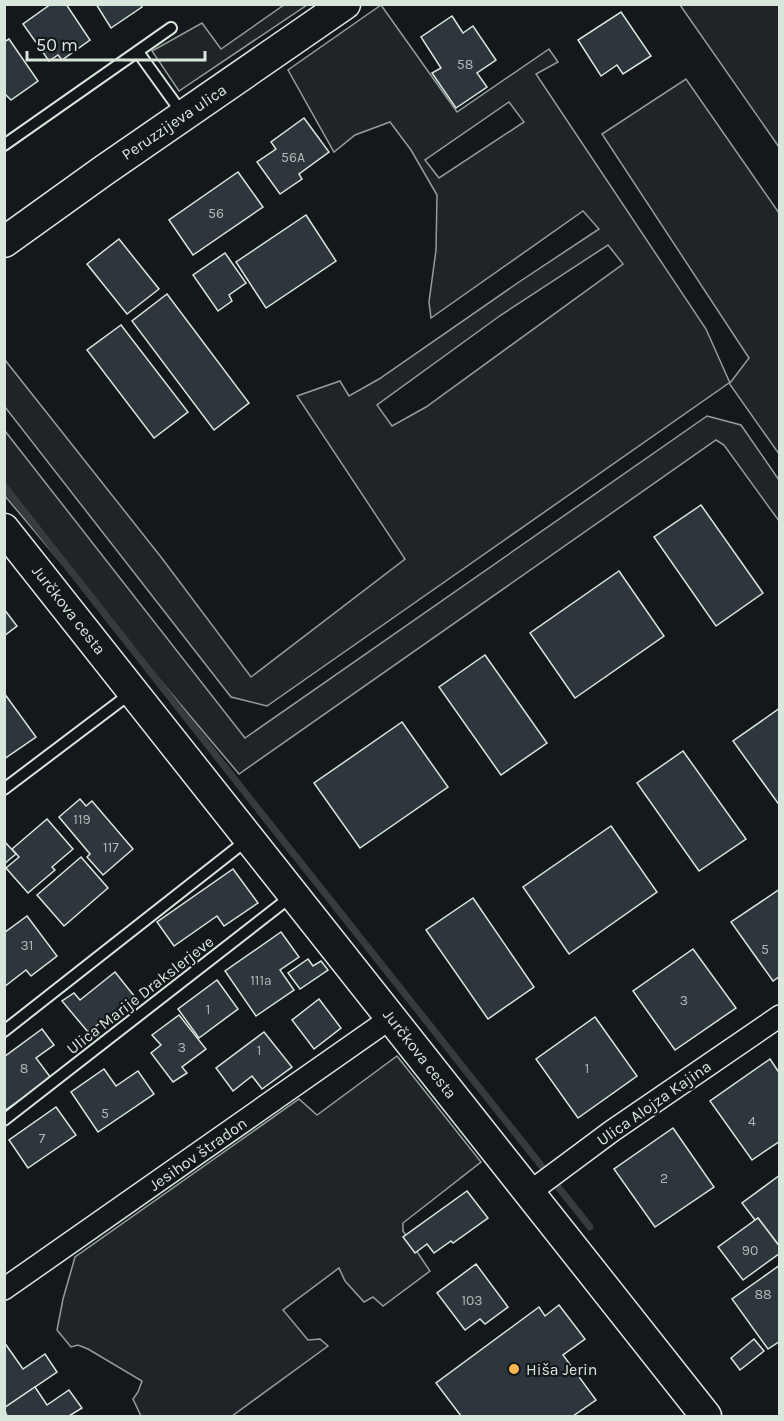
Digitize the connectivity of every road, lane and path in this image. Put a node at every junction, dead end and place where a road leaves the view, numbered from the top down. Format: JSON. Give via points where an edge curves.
{"nodes":[{"id":1,"x":345,"y":4,"type":"edge"},
{"id":2,"x":171,"y":28,"type":"dead end"},
{"id":3,"x":138,"y":52,"type":"junction"},
{"id":4,"x":184,"y":116,"type":"junction"},
{"id":5,"x":4,"y":145,"type":"edge"},
{"id":6,"x":4,"y":242,"type":"edge"},
{"id":7,"x":8,"y":539,"type":"edge"},
{"id":8,"x":133,"y":691,"type":"junction"},
{"id":9,"x":4,"y":789,"type":"edge"},
{"id":10,"x":249,"y":838,"type":"junction"},
{"id":11,"x":294,"y":895,"type":"junction"},
{"id":12,"x":780,"y":1016,"type":"edge"},
{"id":13,"x":391,"y":1018,"type":"junction"},
{"id":14,"x":4,"y":1031,"type":"edge"},
{"id":15,"x":4,"y":1120,"type":"edge"},
{"id":16,"x":545,"y":1181,"type":"junction"},
{"id":17,"x":4,"y":1289,"type":"edge"},
{"id":18,"x":706,"y":1416,"type":"edge"}],
"edges":[{"from":1,"to":4,"type":"main road","name":"Peruzzijeva ulica"},
{"from":2,"to":3,"type":"lane"},
{"from":3,"to":4,"type":"lane"},
{"from":3,"to":5,"type":"lane"},
{"from":4,"to":6,"type":"main road","name":"Peruzzijeva ulica"},
{"from":7,"to":8,"type":"main road","name":"Jurčkova cesta"},
{"from":8,"to":9,"type":"lane"},
{"from":8,"to":10,"type":"main road","name":"Jurčkova cesta"},
{"from":10,"to":11,"type":"main road","name":"Jurčkova cesta"},
{"from":10,"to":14,"type":"lane"},
{"from":11,"to":13,"type":"main road","name":"Jurčkova cesta"},
{"from":11,"to":15,"type":"lane","name":"Ulica Marije Drakslerjeve"},
{"from":12,"to":16,"type":"street","name":"Ulica Alojza Kajina"},
{"from":13,"to":16,"type":"main road","name":"Jurčkova cesta"},
{"from":13,"to":17,"type":"street","name":"Jesihov štradon"},
{"from":16,"to":18,"type":"main road","name":"Jurčkova cesta"}]}
